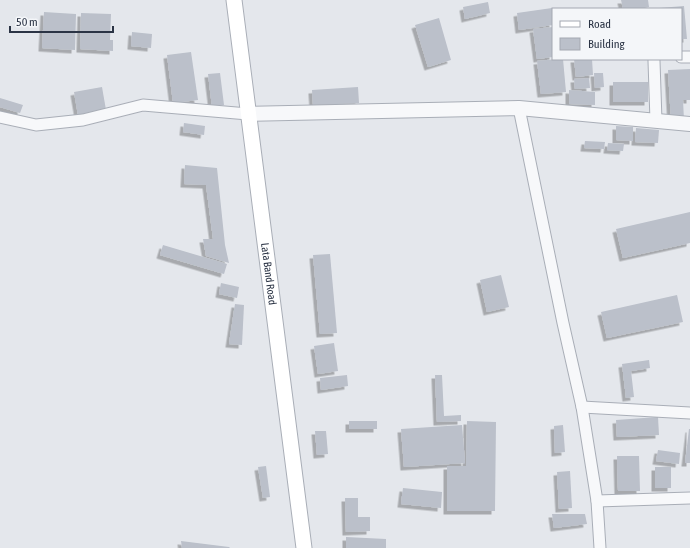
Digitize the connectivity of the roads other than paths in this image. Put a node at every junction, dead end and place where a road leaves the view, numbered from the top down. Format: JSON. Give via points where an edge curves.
{"nodes":[{"id":1,"x":234,"y":0,"type":"edge"},
{"id":2,"x":654,"y":60,"type":"edge"},
{"id":3,"x":519,"y":108,"type":"junction"},
{"id":4,"x":248,"y":114,"type":"junction"},
{"id":5,"x":0,"y":117,"type":"edge"},
{"id":6,"x":656,"y":121,"type":"junction"},
{"id":7,"x":690,"y":124,"type":"edge"},
{"id":8,"x":582,"y":407,"type":"junction"},
{"id":9,"x":690,"y":413,"type":"edge"},
{"id":10,"x":690,"y":498,"type":"edge"},
{"id":11,"x":597,"y":501,"type":"junction"},
{"id":12,"x":304,"y":548,"type":"edge"},
{"id":13,"x":600,"y":548,"type":"edge"}],
"edges":[{"from":1,"to":4,"type":"main road","name":"Lata Band Road"},
{"from":2,"to":6,"type":"street"},
{"from":3,"to":4,"type":"street"},
{"from":3,"to":6,"type":"street"},
{"from":3,"to":8,"type":"street"},
{"from":4,"to":5,"type":"street","via":[[143,105],[83,120],[36,125]]},
{"from":4,"to":12,"type":"main road","name":"Lata Band Road"},
{"from":6,"to":7,"type":"street"},
{"from":8,"to":9,"type":"street"},
{"from":8,"to":11,"type":"street"},
{"from":10,"to":11,"type":"street"},
{"from":11,"to":13,"type":"street"}]}
